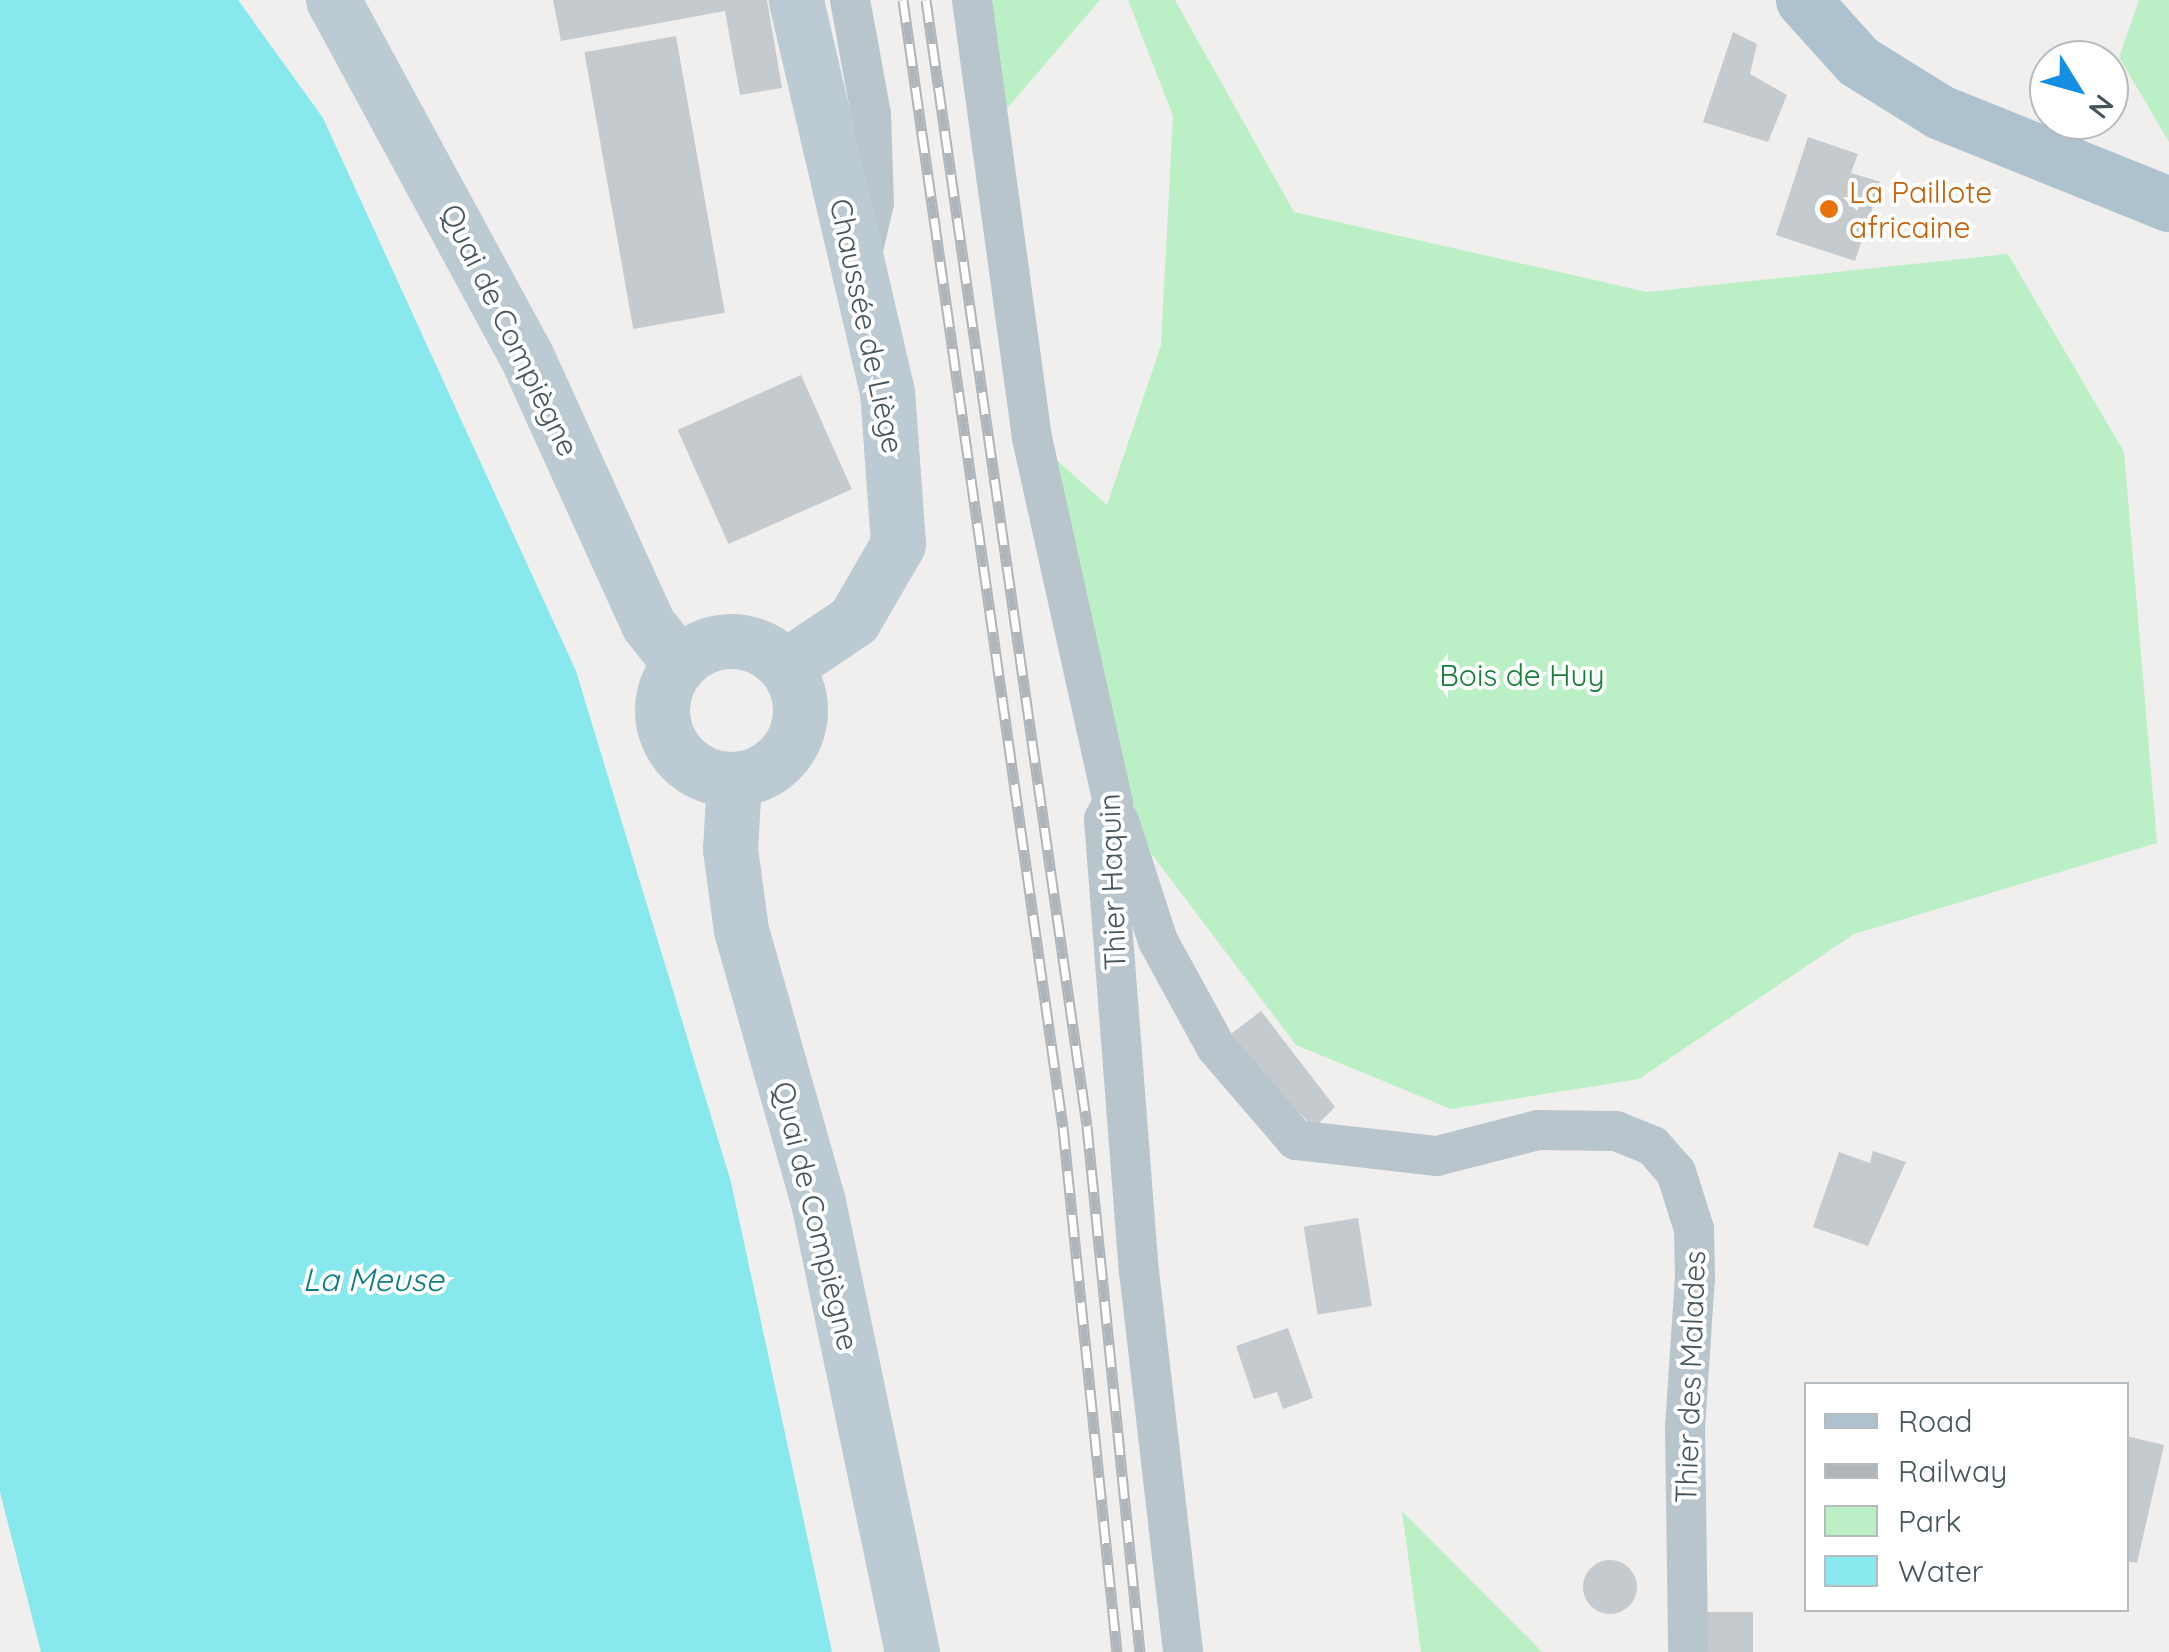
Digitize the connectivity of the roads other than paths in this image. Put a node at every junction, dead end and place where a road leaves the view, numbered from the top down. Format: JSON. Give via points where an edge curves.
{"nodes":[{"id":1,"x":333,"y":0,"type":"edge"},
{"id":2,"x":796,"y":0,"type":"edge"},
{"id":3,"x":850,"y":0,"type":"edge"},
{"id":4,"x":972,"y":0,"type":"edge"},
{"id":5,"x":1803,"y":0,"type":"edge"},
{"id":6,"x":2169,"y":204,"type":"edge"},
{"id":7,"x":858,"y":272,"type":"junction"},
{"id":8,"x":678,"y":663,"type":"junction"},
{"id":9,"x":786,"y":666,"type":"junction"},
{"id":10,"x":734,"y":781,"type":"junction"},
{"id":11,"x":1113,"y":803,"type":"junction"},
{"id":12,"x":912,"y":1652,"type":"edge"},
{"id":13,"x":1183,"y":1652,"type":"edge"},
{"id":14,"x":1688,"y":1652,"type":"edge"}],
"edges":[{"from":1,"to":8,"type":"main road","name":"Quai de Compiègne","via":[[481,266],[648,624]]},
{"from":2,"to":7,"type":"main road","name":"Chaussée de Liège"},
{"from":3,"to":7,"type":"street","via":[[874,185]]},
{"from":4,"to":11,"type":"street","name":"Thier Haquin","via":[[1032,438]]},
{"from":5,"to":6,"type":"main road","via":[[1858,61],[1940,112]]},
{"from":7,"to":9,"type":"main road","name":"Chaussée de Liège","via":[[898,464],[898,544],[854,620]]},
{"from":8,"to":9,"type":"main road","via":[[733,640]]},
{"from":8,"to":10,"type":"main road","via":[[662,708],[676,754],[701,774]]},
{"from":9,"to":10,"type":"main road","via":[[800,724],[763,773]]},
{"from":10,"to":12,"type":"main road","name":"Quai de Compiègne","via":[[730,849],[741,930],[818,1202]]},
{"from":11,"to":13,"type":"street","name":"Thier Haquin","via":[[1104,819],[1138,1251]]},
{"from":11,"to":14,"type":"street","name":"Thier des Malades","via":[[1166,956],[1216,1047],[1296,1140],[1436,1156],[1538,1130],[1616,1131],[1653,1146],[1676,1172],[1695,1261]]}]}
